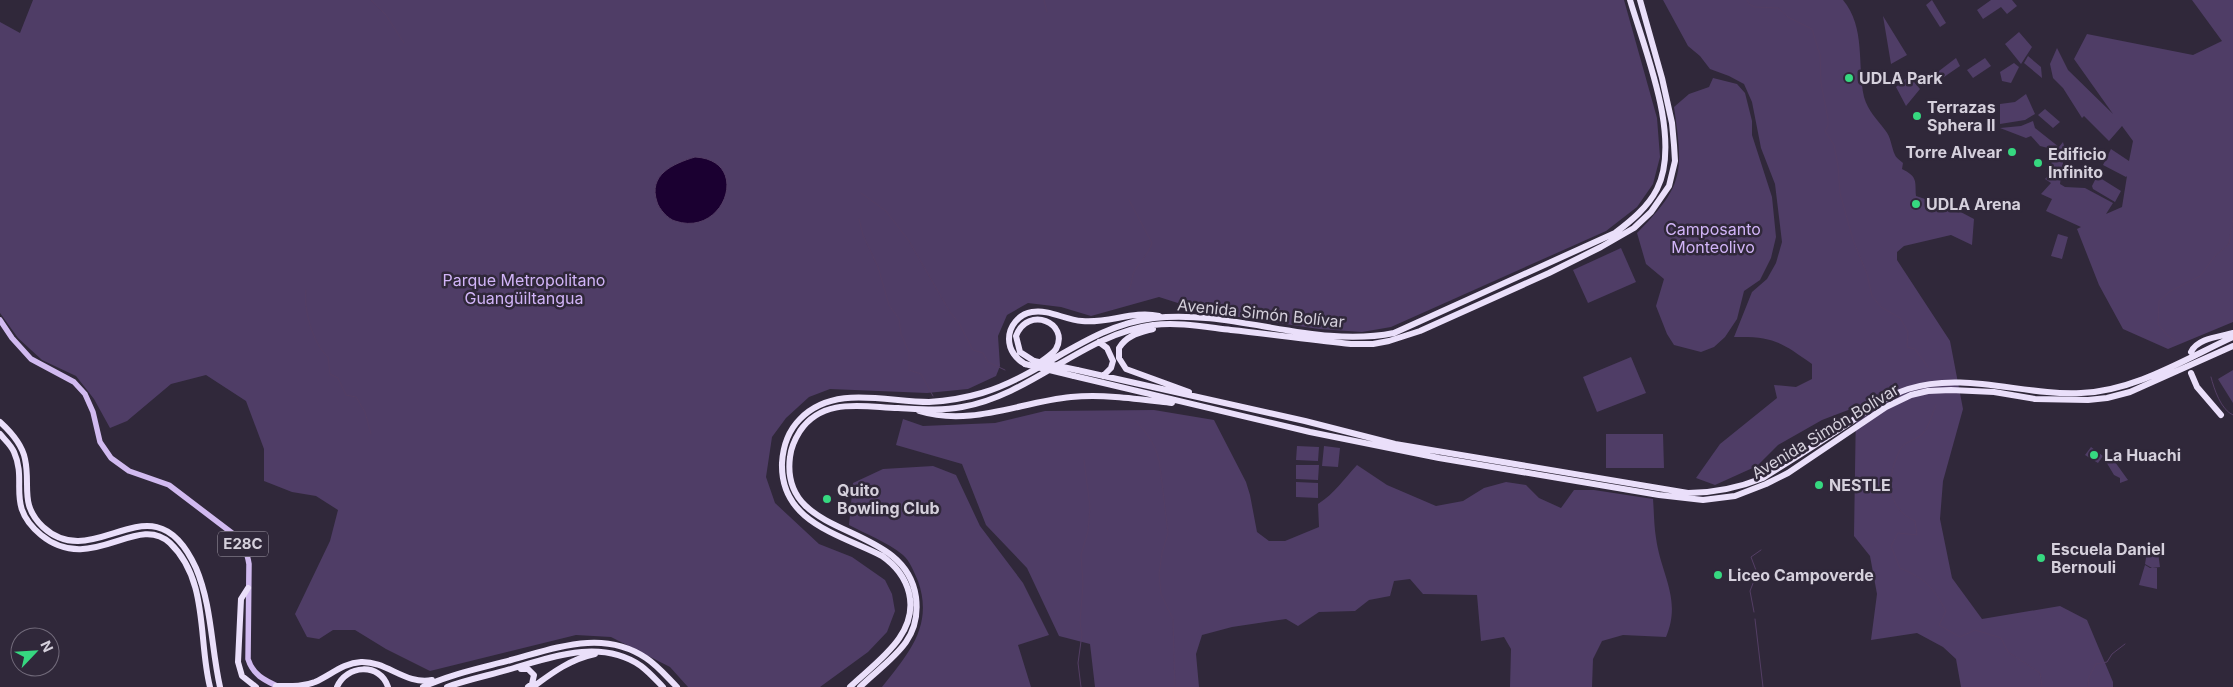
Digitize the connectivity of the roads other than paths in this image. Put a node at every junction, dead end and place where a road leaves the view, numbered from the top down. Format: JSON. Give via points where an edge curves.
{"nodes":[{"id":1,"x":1630,"y":0,"type":"edge"},
{"id":2,"x":1640,"y":0,"type":"edge"},
{"id":3,"x":1502,"y":285,"type":"junction"},
{"id":4,"x":1506,"y":293,"type":"junction"},
{"id":5,"x":1165,"y":317,"type":"junction"},
{"id":6,"x":0,"y":320,"type":"edge"},
{"id":7,"x":1168,"y":325,"type":"junction"},
{"id":8,"x":2233,"y":333,"type":"edge"},
{"id":9,"x":2233,"y":337,"type":"edge"},
{"id":10,"x":1099,"y":342,"type":"junction"},
{"id":11,"x":2233,"y":346,"type":"edge"},
{"id":12,"x":2192,"y":352,"type":"dead end"},
{"id":13,"x":1075,"y":373,"type":"junction"},
{"id":14,"x":2190,"y":373,"type":"dead end"},
{"id":15,"x":1103,"y":376,"type":"junction"},
{"id":16,"x":1020,"y":378,"type":"junction"},
{"id":17,"x":1208,"y":400,"type":"junction"},
{"id":18,"x":1190,"y":403,"type":"junction"},
{"id":19,"x":910,"y":408,"type":"junction"},
{"id":20,"x":2221,"y":415,"type":"dead end"},
{"id":21,"x":0,"y":422,"type":"edge"},
{"id":22,"x":0,"y":434,"type":"edge"},
{"id":23,"x":248,"y":588,"type":"junction"},
{"id":24,"x":604,"y":653,"type":"junction"},
{"id":25,"x":502,"y":671,"type":"junction"},
{"id":26,"x":445,"y":678,"type":"junction"},
{"id":27,"x":209,"y":686,"type":"edge"},
{"id":28,"x":278,"y":686,"type":"edge"},
{"id":29,"x":220,"y":687,"type":"edge"},
{"id":30,"x":256,"y":687,"type":"edge"},
{"id":31,"x":337,"y":687,"type":"edge"},
{"id":32,"x":388,"y":687,"type":"edge"},
{"id":33,"x":423,"y":687,"type":"edge"},
{"id":34,"x":447,"y":687,"type":"edge"},
{"id":35,"x":528,"y":687,"type":"edge"},
{"id":36,"x":533,"y":687,"type":"edge"},
{"id":37,"x":664,"y":687,"type":"edge"},
{"id":38,"x":677,"y":687,"type":"edge"},
{"id":39,"x":850,"y":687,"type":"edge"},
{"id":40,"x":860,"y":687,"type":"edge"}],
"edges":[{"from":1,"to":3,"type":"highway","name":"Avenida Simón Bolívar","via":[[1664,121],[1665,162],[1657,190],[1638,215],[1615,233]]},
{"from":2,"to":4,"type":"highway","name":"Avenida Simón Bolívar","via":[[1672,123],[1675,161],[1669,186],[1646,218],[1622,236]]},
{"from":3,"to":4,"type":"highway"},
{"from":3,"to":5,"type":"highway","name":"Avenida Simón Bolívar","via":[[1408,328],[1364,338],[1209,319]]},
{"from":4,"to":7,"type":"highway","name":"Avenida Simón Bolívar","via":[[1404,338],[1373,344]]},
{"from":5,"to":13,"type":"highway","bridge":true,"via":[[1133,315],[1084,322],[1039,312],[1025,314],[1015,322],[1009,339],[1014,355],[1025,364]]},
{"from":5,"to":16,"type":"highway","name":"Avenida Simón Bolívar","via":[[1110,330]]},
{"from":6,"to":23,"type":"main road","number":"E28C","via":[[31,359],[74,382],[85,394],[100,442],[111,458],[129,471],[169,485],[236,536],[246,551]]},
{"from":7,"to":10,"type":"highway","name":"Avenida Simón Bolívar","via":[[1135,329]]},
{"from":7,"to":17,"type":"highway","via":[[1124,340],[1119,348],[1121,362],[1126,368]]},
{"from":8,"to":12,"type":"highway","via":[[2201,342]]},
{"from":9,"to":17,"type":"highway","name":"Avenida Simón Bolívar","via":[[2152,375],[2100,392],[2044,393],[1990,384],[1951,382],[1908,389],[1870,408],[1763,478],[1744,486],[1705,493],[1688,493],[1395,444]]},
{"from":10,"to":15,"type":"highway","via":[[1108,348],[1113,362]]},
{"from":10,"to":19,"type":"highway","name":"Avenida Simón Bolívar","via":[[988,401],[948,409]]},
{"from":11,"to":18,"type":"highway","name":"Avenida Simón Bolívar","via":[[2130,392],[2106,398],[2035,399],[1994,392],[1951,390],[1911,395],[1886,407],[1780,477],[1750,492],[1710,500],[1667,497],[1458,461],[1310,432]]},
{"from":13,"to":15,"type":"highway","name":"Avenida Simón Bolívar"},
{"from":13,"to":16,"type":"highway","bridge":true,"via":[[1034,361],[1020,352],[1016,336],[1021,326],[1041,319],[1055,328],[1056,349]]},
{"from":13,"to":18,"type":"highway","name":"Avenida Simón Bolívar"},
{"from":14,"to":20,"type":"highway","via":[[2195,385]]},
{"from":15,"to":17,"type":"highway","name":"Avenida Simón Bolívar"},
{"from":16,"to":39,"type":"highway","name":"Avenida Simón Bolívar","via":[[987,392],[957,399],[930,402],[834,399],[807,412],[788,436],[782,465],[789,498],[796,510],[820,527],[882,556],[898,569],[908,589],[910,614],[902,636]]},
{"from":18,"to":19,"type":"highway","via":[[1071,397],[971,416],[926,413]]},
{"from":19,"to":40,"type":"highway","name":"Avenida Simón Bolívar","via":[[848,405],[820,412],[799,432],[792,446],[792,484],[803,505],[829,522],[890,552],[904,567],[914,588],[917,610],[910,636],[895,655]]},
{"from":21,"to":29,"type":"highway","via":[[11,432],[26,459],[27,500],[33,514],[53,534],[64,539],[93,540],[138,525],[152,526],[175,536],[185,548],[196,568],[208,606]]},
{"from":22,"to":27,"type":"highway","via":[[14,452],[18,465],[18,495],[22,510],[35,529],[53,544],[72,550],[88,550],[150,534],[169,542],[189,573],[197,597]]},
{"from":23,"to":28,"type":"main road","number":"E28C","via":[[248,659],[258,676]]},
{"from":23,"to":30,"type":"highway","via":[[241,599],[238,662],[242,676]]},
{"from":24,"to":25,"type":"highway","via":[[582,651],[559,655]]},
{"from":24,"to":36,"type":"highway","via":[[567,664]]},
{"from":24,"to":37,"type":"highway","via":[[641,666]]},
{"from":25,"to":34,"type":"highway"},
{"from":25,"to":35,"type":"highway","via":[[528,668],[535,678]]},
{"from":26,"to":28,"type":"highway","via":[[417,682],[379,665],[363,662],[342,667],[307,685]]},
{"from":26,"to":33,"type":"highway"},
{"from":26,"to":38,"type":"highway","via":[[565,645],[592,642],[608,643],[646,658]]},
{"from":31,"to":32,"type":"highway","via":[[346,675],[365,669],[378,674]]}]}
